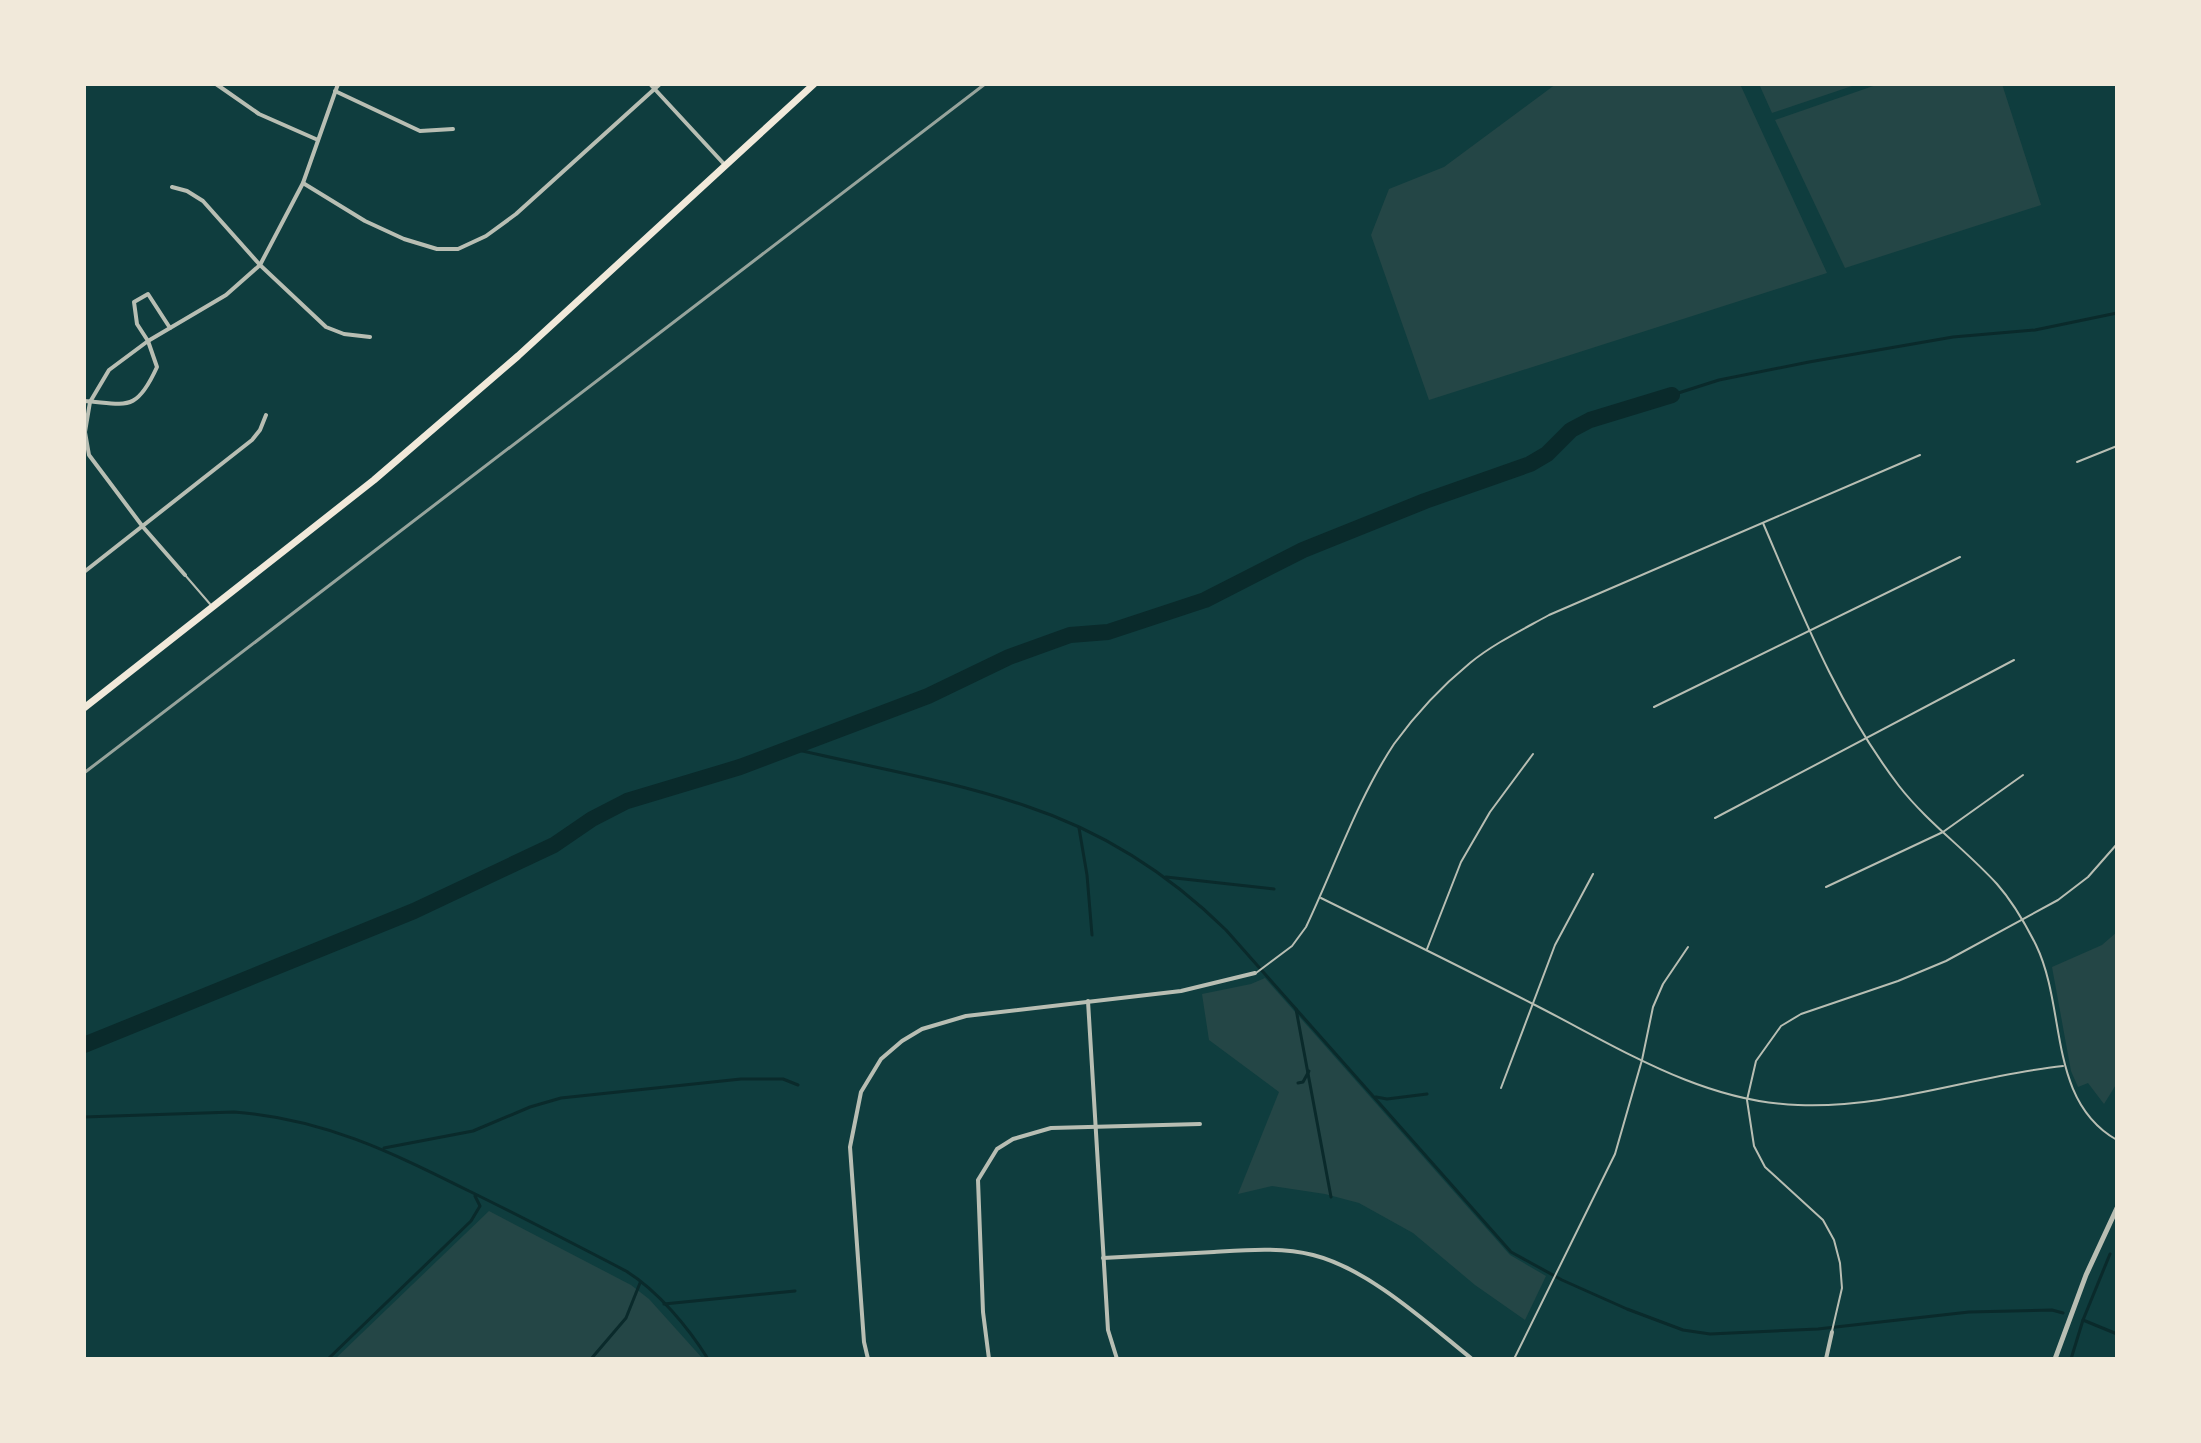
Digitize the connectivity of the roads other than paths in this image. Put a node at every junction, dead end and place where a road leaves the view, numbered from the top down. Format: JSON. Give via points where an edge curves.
{"nodes":[{"id":1,"x":216,"y":84,"type":"edge"},
{"id":2,"x":338,"y":84,"type":"edge"},
{"id":3,"x":650,"y":84,"type":"edge"},
{"id":4,"x":660,"y":84,"type":"edge"},
{"id":5,"x":814,"y":84,"type":"edge"},
{"id":6,"x":655,"y":89,"type":"junction"},
{"id":7,"x":335,"y":91,"type":"junction"},
{"id":8,"x":453,"y":129,"type":"dead end"},
{"id":9,"x":318,"y":140,"type":"junction"},
{"id":10,"x":726,"y":166,"type":"junction"},
{"id":11,"x":303,"y":183,"type":"junction"},
{"id":12,"x":172,"y":187,"type":"dead end"},
{"id":13,"x":260,"y":265,"type":"junction"},
{"id":14,"x":170,"y":328,"type":"junction"},
{"id":15,"x":370,"y":337,"type":"dead end"},
{"id":16,"x":148,"y":341,"type":"junction"},
{"id":17,"x":87,"y":401,"type":"edge"},
{"id":18,"x":266,"y":415,"type":"dead end"},
{"id":19,"x":2117,"y":446,"type":"edge"},
{"id":20,"x":1920,"y":455,"type":"dead end"},
{"id":21,"x":86,"y":456,"type":"edge"},
{"id":22,"x":2077,"y":462,"type":"dead end"},
{"id":23,"x":1763,"y":522,"type":"junction"},
{"id":24,"x":143,"y":527,"type":"junction"},
{"id":25,"x":1960,"y":557,"type":"dead end"},
{"id":26,"x":84,"y":572,"type":"edge"},
{"id":27,"x":185,"y":575,"type":"joint"},
{"id":28,"x":214,"y":608,"type":"junction"},
{"id":29,"x":1810,"y":633,"type":"junction"},
{"id":30,"x":2014,"y":660,"type":"dead end"},
{"id":31,"x":1654,"y":707,"type":"dead end"},
{"id":32,"x":84,"y":708,"type":"edge"},
{"id":33,"x":1864,"y":738,"type":"junction"},
{"id":34,"x":1533,"y":754,"type":"dead end"},
{"id":35,"x":2023,"y":775,"type":"dead end"},
{"id":36,"x":1715,"y":818,"type":"dead end"},
{"id":37,"x":1943,"y":832,"type":"junction"},
{"id":38,"x":2117,"y":844,"type":"edge"},
{"id":39,"x":1593,"y":874,"type":"dead end"},
{"id":40,"x":1826,"y":887,"type":"dead end"},
{"id":41,"x":1320,"y":898,"type":"junction"},
{"id":42,"x":2021,"y":921,"type":"junction"},
{"id":43,"x":1688,"y":947,"type":"dead end"},
{"id":44,"x":1427,"y":950,"type":"junction"},
{"id":45,"x":1255,"y":973,"type":"joint"},
{"id":46,"x":1088,"y":1001,"type":"junction"},
{"id":47,"x":1534,"y":1004,"type":"junction"},
{"id":48,"x":1642,"y":1060,"type":"junction"},
{"id":49,"x":2063,"y":1066,"type":"junction"},
{"id":50,"x":1501,"y":1088,"type":"dead end"},
{"id":51,"x":1747,"y":1100,"type":"junction"},
{"id":52,"x":1200,"y":1124,"type":"dead end"},
{"id":53,"x":1094,"y":1126,"type":"junction"},
{"id":54,"x":2117,"y":1140,"type":"edge"},
{"id":55,"x":2117,"y":1208,"type":"edge"},
{"id":56,"x":1103,"y":1258,"type":"junction"},
{"id":57,"x":1832,"y":1332,"type":"joint"},
{"id":58,"x":868,"y":1359,"type":"edge"},
{"id":59,"x":989,"y":1359,"type":"edge"},
{"id":60,"x":1117,"y":1359,"type":"edge"},
{"id":61,"x":1472,"y":1359,"type":"edge"},
{"id":62,"x":1514,"y":1359,"type":"edge"},
{"id":63,"x":1826,"y":1359,"type":"edge"},
{"id":64,"x":2055,"y":1359,"type":"edge"}],
"edges":[{"from":1,"to":9,"type":"street","via":[[259,114]]},
{"from":2,"to":7,"type":"street"},
{"from":3,"to":6,"type":"street"},
{"from":4,"to":6,"type":"street"},
{"from":5,"to":10,"type":"main road"},
{"from":6,"to":10,"type":"street"},
{"from":6,"to":11,"type":"street","via":[[516,214],[458,249],[404,239]]},
{"from":7,"to":8,"type":"street","via":[[420,131]]},
{"from":7,"to":9,"type":"street"},
{"from":9,"to":11,"type":"street"},
{"from":10,"to":28,"type":"main road","via":[[494,377]]},
{"from":11,"to":13,"type":"street"},
{"from":12,"to":13,"type":"street","via":[[203,201]]},
{"from":13,"to":14,"type":"street","via":[[226,295]]},
{"from":13,"to":15,"type":"street","via":[[326,327]]},
{"from":14,"to":16,"type":"street"},
{"from":14,"to":16,"type":"street","via":[[148,294],[134,302],[137,324]]},
{"from":16,"to":17,"type":"street","via":[[109,370]]},
{"from":16,"to":17,"type":"street","via":[[157,367],[146,391],[123,406]]},
{"from":17,"to":21,"type":"street"},
{"from":18,"to":24,"type":"street","via":[[252,440]]},
{"from":19,"to":22,"type":"lane"},
{"from":20,"to":23,"type":"lane"},
{"from":21,"to":24,"type":"street"},
{"from":23,"to":29,"type":"lane"},
{"from":23,"to":41,"type":"lane","via":[[1549,615],[1470,663],[1394,745]]},
{"from":24,"to":26,"type":"street"},
{"from":24,"to":27,"type":"street"},
{"from":25,"to":29,"type":"lane"},
{"from":27,"to":28,"type":"lane"},
{"from":28,"to":32,"type":"main road"},
{"from":29,"to":31,"type":"lane"},
{"from":29,"to":33,"type":"lane"},
{"from":30,"to":33,"type":"lane"},
{"from":33,"to":36,"type":"lane"},
{"from":33,"to":37,"type":"lane","via":[[1901,789]]},
{"from":34,"to":44,"type":"lane","via":[[1461,862]]},
{"from":35,"to":37,"type":"lane"},
{"from":37,"to":40,"type":"lane"},
{"from":37,"to":42,"type":"lane","via":[[1998,886]]},
{"from":38,"to":42,"type":"lane","via":[[2088,877]]},
{"from":39,"to":47,"type":"lane","via":[[1555,945]]},
{"from":41,"to":44,"type":"lane"},
{"from":41,"to":45,"type":"lane","via":[[1292,946]]},
{"from":42,"to":49,"type":"lane","via":[[2048,977]]},
{"from":42,"to":51,"type":"lane","via":[[1934,966],[1820,1006],[1781,1026],[1756,1061]]},
{"from":43,"to":48,"type":"lane","via":[[1653,1007]]},
{"from":44,"to":47,"type":"lane"},
{"from":45,"to":46,"type":"street","via":[[1181,991]]},
{"from":46,"to":53,"type":"street"},
{"from":46,"to":58,"type":"street","via":[[943,1021],[902,1041],[870,1074],[850,1147]]},
{"from":47,"to":48,"type":"lane"},
{"from":47,"to":50,"type":"lane"},
{"from":48,"to":51,"type":"lane"},
{"from":48,"to":62,"type":"lane","via":[[1615,1154]]},
{"from":49,"to":51,"type":"lane","via":[[1845,1102]]},
{"from":49,"to":54,"type":"lane","via":[[2083,1110]]},
{"from":51,"to":57,"type":"lane","via":[[1754,1146],[1765,1167],[1823,1220],[1834,1240],[1842,1288]]},
{"from":52,"to":53,"type":"street"},
{"from":53,"to":56,"type":"street"},
{"from":53,"to":59,"type":"street","via":[[1051,1128],[1013,1139],[997,1149],[978,1180]]},
{"from":55,"to":64,"type":"street"},
{"from":56,"to":60,"type":"street","via":[[1108,1330]]},
{"from":56,"to":61,"type":"street","via":[[1252,1250],[1315,1255],[1378,1287]]},
{"from":57,"to":63,"type":"street"}]}
